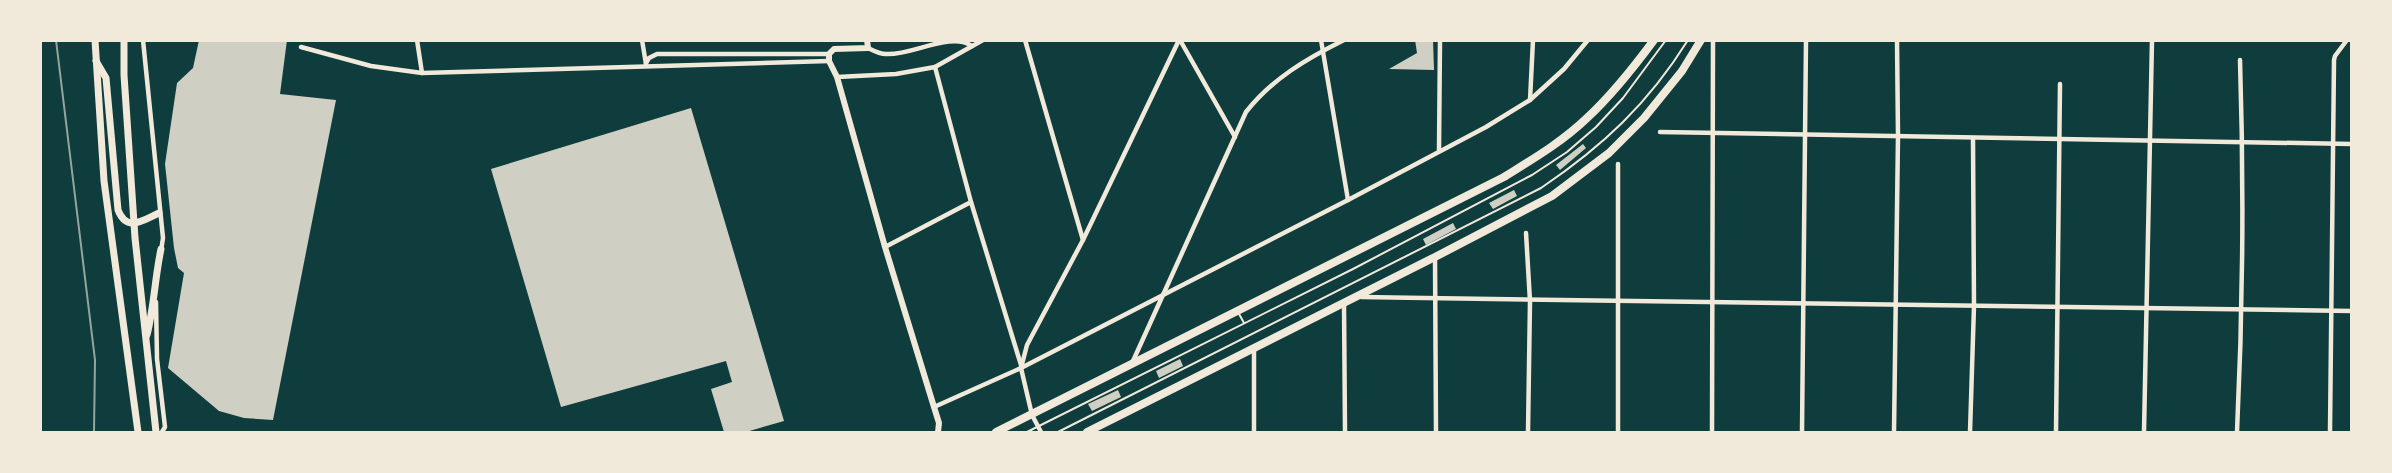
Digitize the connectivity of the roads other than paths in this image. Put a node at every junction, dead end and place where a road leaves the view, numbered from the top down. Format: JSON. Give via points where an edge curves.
{"nodes":[{"id":1,"x":95,"y":40,"type":"edge"},
{"id":2,"x":124,"y":40,"type":"edge"},
{"id":3,"x":143,"y":40,"type":"edge"},
{"id":4,"x":417,"y":40,"type":"edge"},
{"id":5,"x":642,"y":40,"type":"edge"},
{"id":6,"x":867,"y":40,"type":"edge"},
{"id":7,"x":983,"y":40,"type":"edge"},
{"id":8,"x":1025,"y":40,"type":"edge"},
{"id":9,"x":1180,"y":40,"type":"edge"},
{"id":10,"x":1321,"y":40,"type":"edge"},
{"id":11,"x":1344,"y":40,"type":"edge"},
{"id":12,"x":1440,"y":40,"type":"edge"},
{"id":13,"x":1533,"y":40,"type":"edge"},
{"id":14,"x":1588,"y":40,"type":"edge"},
{"id":15,"x":1654,"y":40,"type":"edge"},
{"id":16,"x":1666,"y":40,"type":"edge"},
{"id":17,"x":1688,"y":40,"type":"edge"},
{"id":18,"x":1701,"y":40,"type":"edge"},
{"id":19,"x":1713,"y":40,"type":"edge"},
{"id":20,"x":1806,"y":40,"type":"edge"},
{"id":21,"x":1897,"y":40,"type":"edge"},
{"id":22,"x":2152,"y":40,"type":"edge"},
{"id":23,"x":2347,"y":40,"type":"edge"},
{"id":24,"x":972,"y":46,"type":"junction"},
{"id":25,"x":301,"y":47,"type":"dead end"},
{"id":26,"x":868,"y":48,"type":"junction"},
{"id":27,"x":1323,"y":51,"type":"junction"},
{"id":28,"x":829,"y":57,"type":"junction"},
{"id":29,"x":95,"y":59,"type":"junction"},
{"id":30,"x":2240,"y":60,"type":"dead end"},
{"id":31,"x":646,"y":65,"type":"junction"},
{"id":32,"x":935,"y":67,"type":"junction"},
{"id":33,"x":422,"y":73,"type":"junction"},
{"id":34,"x":837,"y":77,"type":"junction"},
{"id":35,"x":2060,"y":84,"type":"dead end"},
{"id":36,"x":1530,"y":100,"type":"junction"},
{"id":37,"x":1660,"y":132,"type":"dead end"},
{"id":38,"x":1714,"y":132,"type":"junction"},
{"id":39,"x":1805,"y":134,"type":"junction"},
{"id":40,"x":1898,"y":136,"type":"junction"},
{"id":41,"x":1235,"y":137,"type":"junction"},
{"id":42,"x":1973,"y":138,"type":"junction"},
{"id":43,"x":2058,"y":140,"type":"junction"},
{"id":44,"x":2150,"y":140,"type":"junction"},
{"id":45,"x":2243,"y":141,"type":"junction"},
{"id":46,"x":2333,"y":144,"type":"junction"},
{"id":47,"x":2352,"y":144,"type":"edge"},
{"id":48,"x":1440,"y":150,"type":"junction"},
{"id":49,"x":1618,"y":164,"type":"dead end"},
{"id":50,"x":1348,"y":200,"type":"junction"},
{"id":51,"x":971,"y":202,"type":"junction"},
{"id":52,"x":159,"y":213,"type":"junction"},
{"id":53,"x":135,"y":224,"type":"junction"},
{"id":54,"x":1526,"y":233,"type":"dead end"},
{"id":55,"x":1083,"y":240,"type":"junction"},
{"id":56,"x":885,"y":247,"type":"junction"},
{"id":57,"x":161,"y":249,"type":"junction"},
{"id":58,"x":1436,"y":257,"type":"junction"},
{"id":59,"x":1164,"y":295,"type":"junction"},
{"id":60,"x":1356,"y":297,"type":"junction"},
{"id":61,"x":1435,"y":298,"type":"junction"},
{"id":62,"x":1620,"y":300,"type":"junction"},
{"id":63,"x":1530,"y":301,"type":"junction"},
{"id":64,"x":1712,"y":302,"type":"junction"},
{"id":65,"x":1344,"y":303,"type":"junction"},
{"id":66,"x":1896,"y":304,"type":"junction"},
{"id":67,"x":1804,"y":305,"type":"junction"},
{"id":68,"x":1974,"y":306,"type":"junction"},
{"id":69,"x":2056,"y":307,"type":"junction"},
{"id":70,"x":2147,"y":308,"type":"junction"},
{"id":71,"x":2243,"y":309,"type":"junction"},
{"id":72,"x":1238,"y":310,"type":"junction"},
{"id":73,"x":2332,"y":311,"type":"junction"},
{"id":74,"x":2352,"y":311,"type":"edge"},
{"id":75,"x":1244,"y":322,"type":"junction"},
{"id":76,"x":146,"y":341,"type":"junction"},
{"id":77,"x":1254,"y":349,"type":"junction"},
{"id":78,"x":1131,"y":365,"type":"junction"},
{"id":79,"x":1021,"y":368,"type":"junction"},
{"id":80,"x":934,"y":407,"type":"junction"},
{"id":81,"x":1032,"y":415,"type":"junction"},
{"id":82,"x":1038,"y":427,"type":"junction"},
{"id":83,"x":138,"y":432,"type":"edge"},
{"id":84,"x":156,"y":432,"type":"edge"},
{"id":85,"x":162,"y":432,"type":"edge"},
{"id":86,"x":938,"y":432,"type":"edge"},
{"id":87,"x":996,"y":432,"type":"edge"},
{"id":88,"x":1027,"y":432,"type":"edge"},
{"id":89,"x":1041,"y":432,"type":"edge"},
{"id":90,"x":1058,"y":432,"type":"edge"},
{"id":91,"x":1087,"y":432,"type":"edge"},
{"id":92,"x":1254,"y":432,"type":"edge"},
{"id":93,"x":1345,"y":432,"type":"edge"},
{"id":94,"x":1436,"y":432,"type":"edge"},
{"id":95,"x":1528,"y":432,"type":"edge"},
{"id":96,"x":1618,"y":432,"type":"edge"},
{"id":97,"x":1712,"y":432,"type":"edge"},
{"id":98,"x":1802,"y":432,"type":"edge"},
{"id":99,"x":1894,"y":432,"type":"edge"},
{"id":100,"x":1970,"y":432,"type":"edge"},
{"id":101,"x":2056,"y":432,"type":"edge"},
{"id":102,"x":2144,"y":432,"type":"edge"},
{"id":103,"x":2237,"y":432,"type":"edge"},
{"id":104,"x":2330,"y":432,"type":"edge"}],
"edges":[{"from":1,"to":29,"type":"main road"},
{"from":2,"to":53,"type":"main road"},
{"from":3,"to":52,"type":"street"},
{"from":4,"to":33,"type":"street"},
{"from":5,"to":31,"type":"street"},
{"from":6,"to":26,"type":"street"},
{"from":7,"to":24,"type":"street"},
{"from":8,"to":55,"type":"street"},
{"from":9,"to":41,"type":"street"},
{"from":9,"to":55,"type":"street"},
{"from":10,"to":27,"type":"street"},
{"from":11,"to":27,"type":"street"},
{"from":12,"to":48,"type":"street"},
{"from":13,"to":36,"type":"street"},
{"from":14,"to":36,"type":"street"},
{"from":15,"to":72,"type":"highway","via":[[1587,118],[1525,164]]},
{"from":16,"to":75,"type":"lane","via":[[1623,98],[1567,152],[1509,188]]},
{"from":17,"to":90,"type":"lane","via":[[1636,110],[1575,165],[1541,188]]},
{"from":18,"to":58,"type":"highway","via":[[1664,95],[1609,153],[1552,196]]},
{"from":19,"to":38,"type":"street"},
{"from":20,"to":39,"type":"street"},
{"from":21,"to":40,"type":"street"},
{"from":22,"to":44,"type":"street"},
{"from":23,"to":46,"type":"street","via":[[2335,56]]},
{"from":24,"to":26,"type":"street","via":[[948,42],[893,55]]},
{"from":24,"to":32,"type":"street"},
{"from":25,"to":33,"type":"street","via":[[371,66]]},
{"from":26,"to":28,"type":"street","via":[[834,49]]},
{"from":27,"to":41,"type":"street","via":[[1266,88],[1246,112]]},
{"from":27,"to":50,"type":"street"},
{"from":28,"to":31,"type":"street"},
{"from":28,"to":31,"type":"street","via":[[657,54]]},
{"from":28,"to":34,"type":"street"},
{"from":29,"to":53,"type":"main road","via":[[106,78],[118,210],[125,222]]},
{"from":29,"to":83,"type":"main road","via":[[104,181]]},
{"from":30,"to":45,"type":"street"},
{"from":31,"to":33,"type":"street"},
{"from":32,"to":34,"type":"street","via":[[896,74]]},
{"from":32,"to":51,"type":"street"},
{"from":34,"to":56,"type":"street"},
{"from":35,"to":43,"type":"street"},
{"from":36,"to":48,"type":"street"},
{"from":37,"to":38,"type":"street"},
{"from":38,"to":39,"type":"street"},
{"from":38,"to":64,"type":"street"},
{"from":39,"to":40,"type":"street"},
{"from":39,"to":67,"type":"street"},
{"from":40,"to":42,"type":"street"},
{"from":40,"to":66,"type":"street"},
{"from":41,"to":59,"type":"street"},
{"from":42,"to":43,"type":"street"},
{"from":42,"to":68,"type":"street"},
{"from":43,"to":44,"type":"street"},
{"from":43,"to":69,"type":"street"},
{"from":44,"to":45,"type":"street"},
{"from":44,"to":70,"type":"street"},
{"from":45,"to":46,"type":"street"},
{"from":45,"to":71,"type":"street"},
{"from":46,"to":47,"type":"street"},
{"from":46,"to":73,"type":"street"},
{"from":48,"to":50,"type":"street"},
{"from":49,"to":62,"type":"street"},
{"from":50,"to":59,"type":"street"},
{"from":51,"to":56,"type":"street"},
{"from":51,"to":79,"type":"street"},
{"from":52,"to":53,"type":"main road"},
{"from":52,"to":57,"type":"street"},
{"from":53,"to":76,"type":"main road"},
{"from":54,"to":63,"type":"street"},
{"from":55,"to":79,"type":"street","via":[[1026,345]]},
{"from":56,"to":80,"type":"street"},
{"from":57,"to":76,"type":"main road"},
{"from":57,"to":85,"type":"street","via":[[156,311],[165,427]]},
{"from":58,"to":60,"type":"highway"},
{"from":58,"to":61,"type":"street"},
{"from":59,"to":78,"type":"street"},
{"from":59,"to":79,"type":"street"},
{"from":60,"to":61,"type":"street"},
{"from":60,"to":65,"type":"highway"},
{"from":61,"to":63,"type":"street"},
{"from":61,"to":94,"type":"street"},
{"from":62,"to":63,"type":"street"},
{"from":62,"to":64,"type":"street"},
{"from":62,"to":96,"type":"street"},
{"from":63,"to":95,"type":"street"},
{"from":64,"to":67,"type":"street"},
{"from":64,"to":97,"type":"street"},
{"from":65,"to":77,"type":"highway"},
{"from":65,"to":93,"type":"street"},
{"from":66,"to":67,"type":"street"},
{"from":66,"to":68,"type":"street"},
{"from":66,"to":99,"type":"street"},
{"from":67,"to":98,"type":"street"},
{"from":68,"to":69,"type":"street"},
{"from":68,"to":100,"type":"street"},
{"from":69,"to":70,"type":"street"},
{"from":69,"to":101,"type":"street"},
{"from":70,"to":71,"type":"street"},
{"from":70,"to":102,"type":"street"},
{"from":71,"to":73,"type":"street"},
{"from":71,"to":103,"type":"street"},
{"from":72,"to":75,"type":"lane"},
{"from":72,"to":78,"type":"highway"},
{"from":73,"to":74,"type":"street"},
{"from":73,"to":104,"type":"street"},
{"from":75,"to":82,"type":"lane"},
{"from":76,"to":84,"type":"main road"},
{"from":77,"to":91,"type":"highway"},
{"from":77,"to":92,"type":"street"},
{"from":78,"to":81,"type":"highway"},
{"from":79,"to":80,"type":"street"},
{"from":79,"to":81,"type":"street"},
{"from":80,"to":86,"type":"street"},
{"from":81,"to":82,"type":"street"},
{"from":81,"to":87,"type":"highway"},
{"from":82,"to":88,"type":"lane"},
{"from":82,"to":89,"type":"street"}]}
